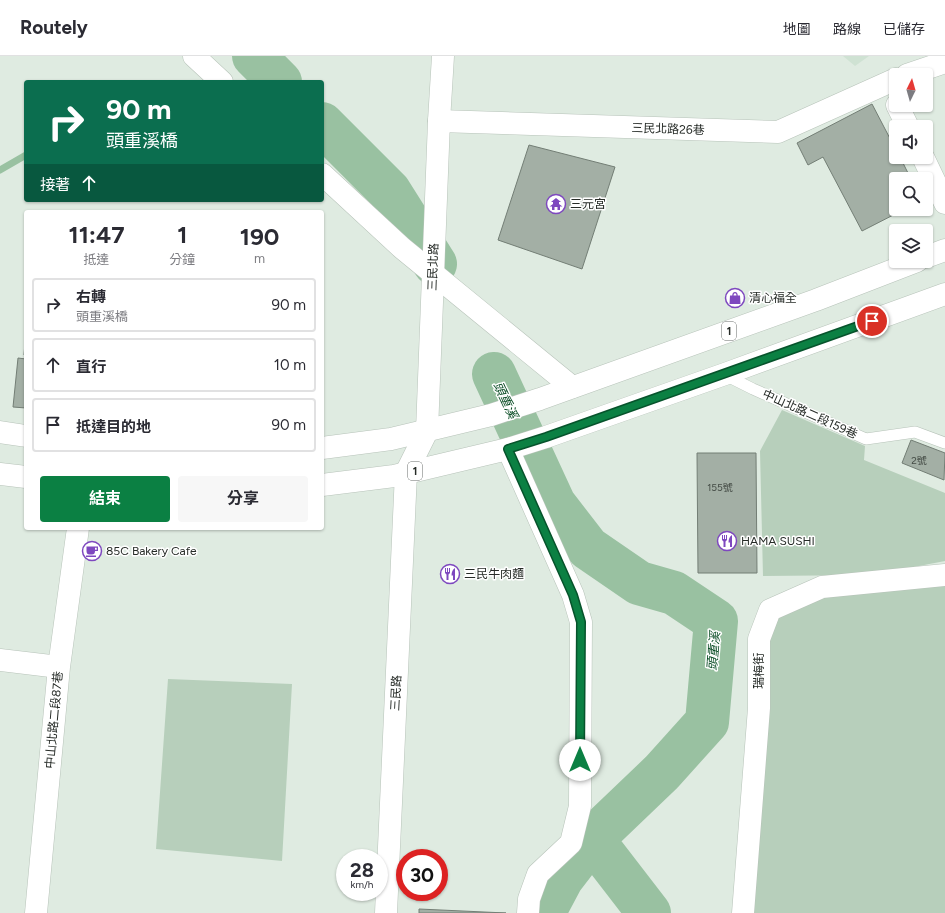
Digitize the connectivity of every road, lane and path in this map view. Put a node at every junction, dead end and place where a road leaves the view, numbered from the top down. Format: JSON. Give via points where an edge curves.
{"nodes":[{"id":1,"x":194,"y":56,"type":"edge"},
{"id":2,"x":443,"y":56,"type":"edge"},
{"id":3,"x":945,"y":62,"type":"edge"},
{"id":4,"x":927,"y":68,"type":"edge"},
{"id":5,"x":220,"y":80,"type":"edge"},
{"id":6,"x":889,"y":82,"type":"edge"},
{"id":7,"x":439,"y":121,"type":"junction"},
{"id":8,"x":926,"y":164,"type":"edge"},
{"id":9,"x":324,"y":176,"type":"edge"},
{"id":10,"x":945,"y":203,"type":"edge"},
{"id":11,"x":945,"y":250,"type":"edge"},
{"id":12,"x":933,"y":254,"type":"edge"},
{"id":13,"x":899,"y":268,"type":"edge"},
{"id":14,"x":433,"y":274,"type":"junction"},
{"id":15,"x":945,"y":294,"type":"edge"},
{"id":16,"x":725,"y":374,"type":"junction"},
{"id":17,"x":572,"y":387,"type":"junction"},
{"id":18,"x":427,"y":431,"type":"junction"},
{"id":19,"x":0,"y":432,"type":"edge"},
{"id":20,"x":24,"y":436,"type":"edge"},
{"id":21,"x":945,"y":443,"type":"edge"},
{"id":22,"x":324,"y":448,"type":"edge"},
{"id":23,"x":508,"y":449,"type":"junction"},
{"id":24,"x":406,"y":473,"type":"junction"},
{"id":25,"x":0,"y":474,"type":"edge"},
{"id":26,"x":24,"y":477,"type":"edge"},
{"id":27,"x":324,"y":485,"type":"edge"},
{"id":28,"x":78,"y":530,"type":"edge"},
{"id":29,"x":945,"y":575,"type":"edge"},
{"id":30,"x":0,"y":660,"type":"edge"},
{"id":31,"x":58,"y":667,"type":"junction"},
{"id":32,"x":36,"y":913,"type":"edge"},
{"id":33,"x":386,"y":913,"type":"edge"},
{"id":34,"x":528,"y":913,"type":"edge"},
{"id":35,"x":743,"y":913,"type":"edge"}],
"edges":[{"from":1,"to":5,"type":"street"},
{"from":2,"to":7,"type":"street","name":"三民北路"},
{"from":3,"to":4,"type":"street"},
{"from":6,"to":7,"type":"street","name":"三民北路26巷","via":[[778,132]]},
{"from":7,"to":14,"type":"street","name":"三民北路"},
{"from":8,"to":10,"type":"street"},
{"from":9,"to":14,"type":"street"},
{"from":11,"to":12,"type":"street"},
{"from":13,"to":17,"type":"street","number":"1"},
{"from":14,"to":17,"type":"street"},
{"from":14,"to":18,"type":"street","name":"三民北路"},
{"from":15,"to":16,"type":"street","number":"1"},
{"from":16,"to":21,"type":"lane","name":"中山北路二段159巷","via":[[866,439],[915,432]]},
{"from":16,"to":23,"type":"street","number":"1"},
{"from":17,"to":18,"type":"street","number":"1","via":[[491,415]]},
{"from":18,"to":22,"type":"street","number":"1","via":[[391,439]]},
{"from":18,"to":24,"type":"street","name":"三民北路"},
{"from":19,"to":20,"type":"street"},
{"from":23,"to":24,"type":"street","number":"1"},
{"from":23,"to":34,"type":"street","via":[[573,595],[581,622],[580,806],[571,843],[538,874],[529,899]]},
{"from":24,"to":27,"type":"street","number":"1"},
{"from":24,"to":33,"type":"street","name":"三民路"},
{"from":25,"to":26,"type":"street"},
{"from":28,"to":31,"type":"street","name":"中山北路二段87巷"},
{"from":29,"to":35,"type":"street","name":"瑞梅街","via":[[822,587],[770,610],[759,639],[759,708]]},
{"from":30,"to":31,"type":"street"},
{"from":31,"to":32,"type":"street","name":"中山北路二段87巷"}]}
